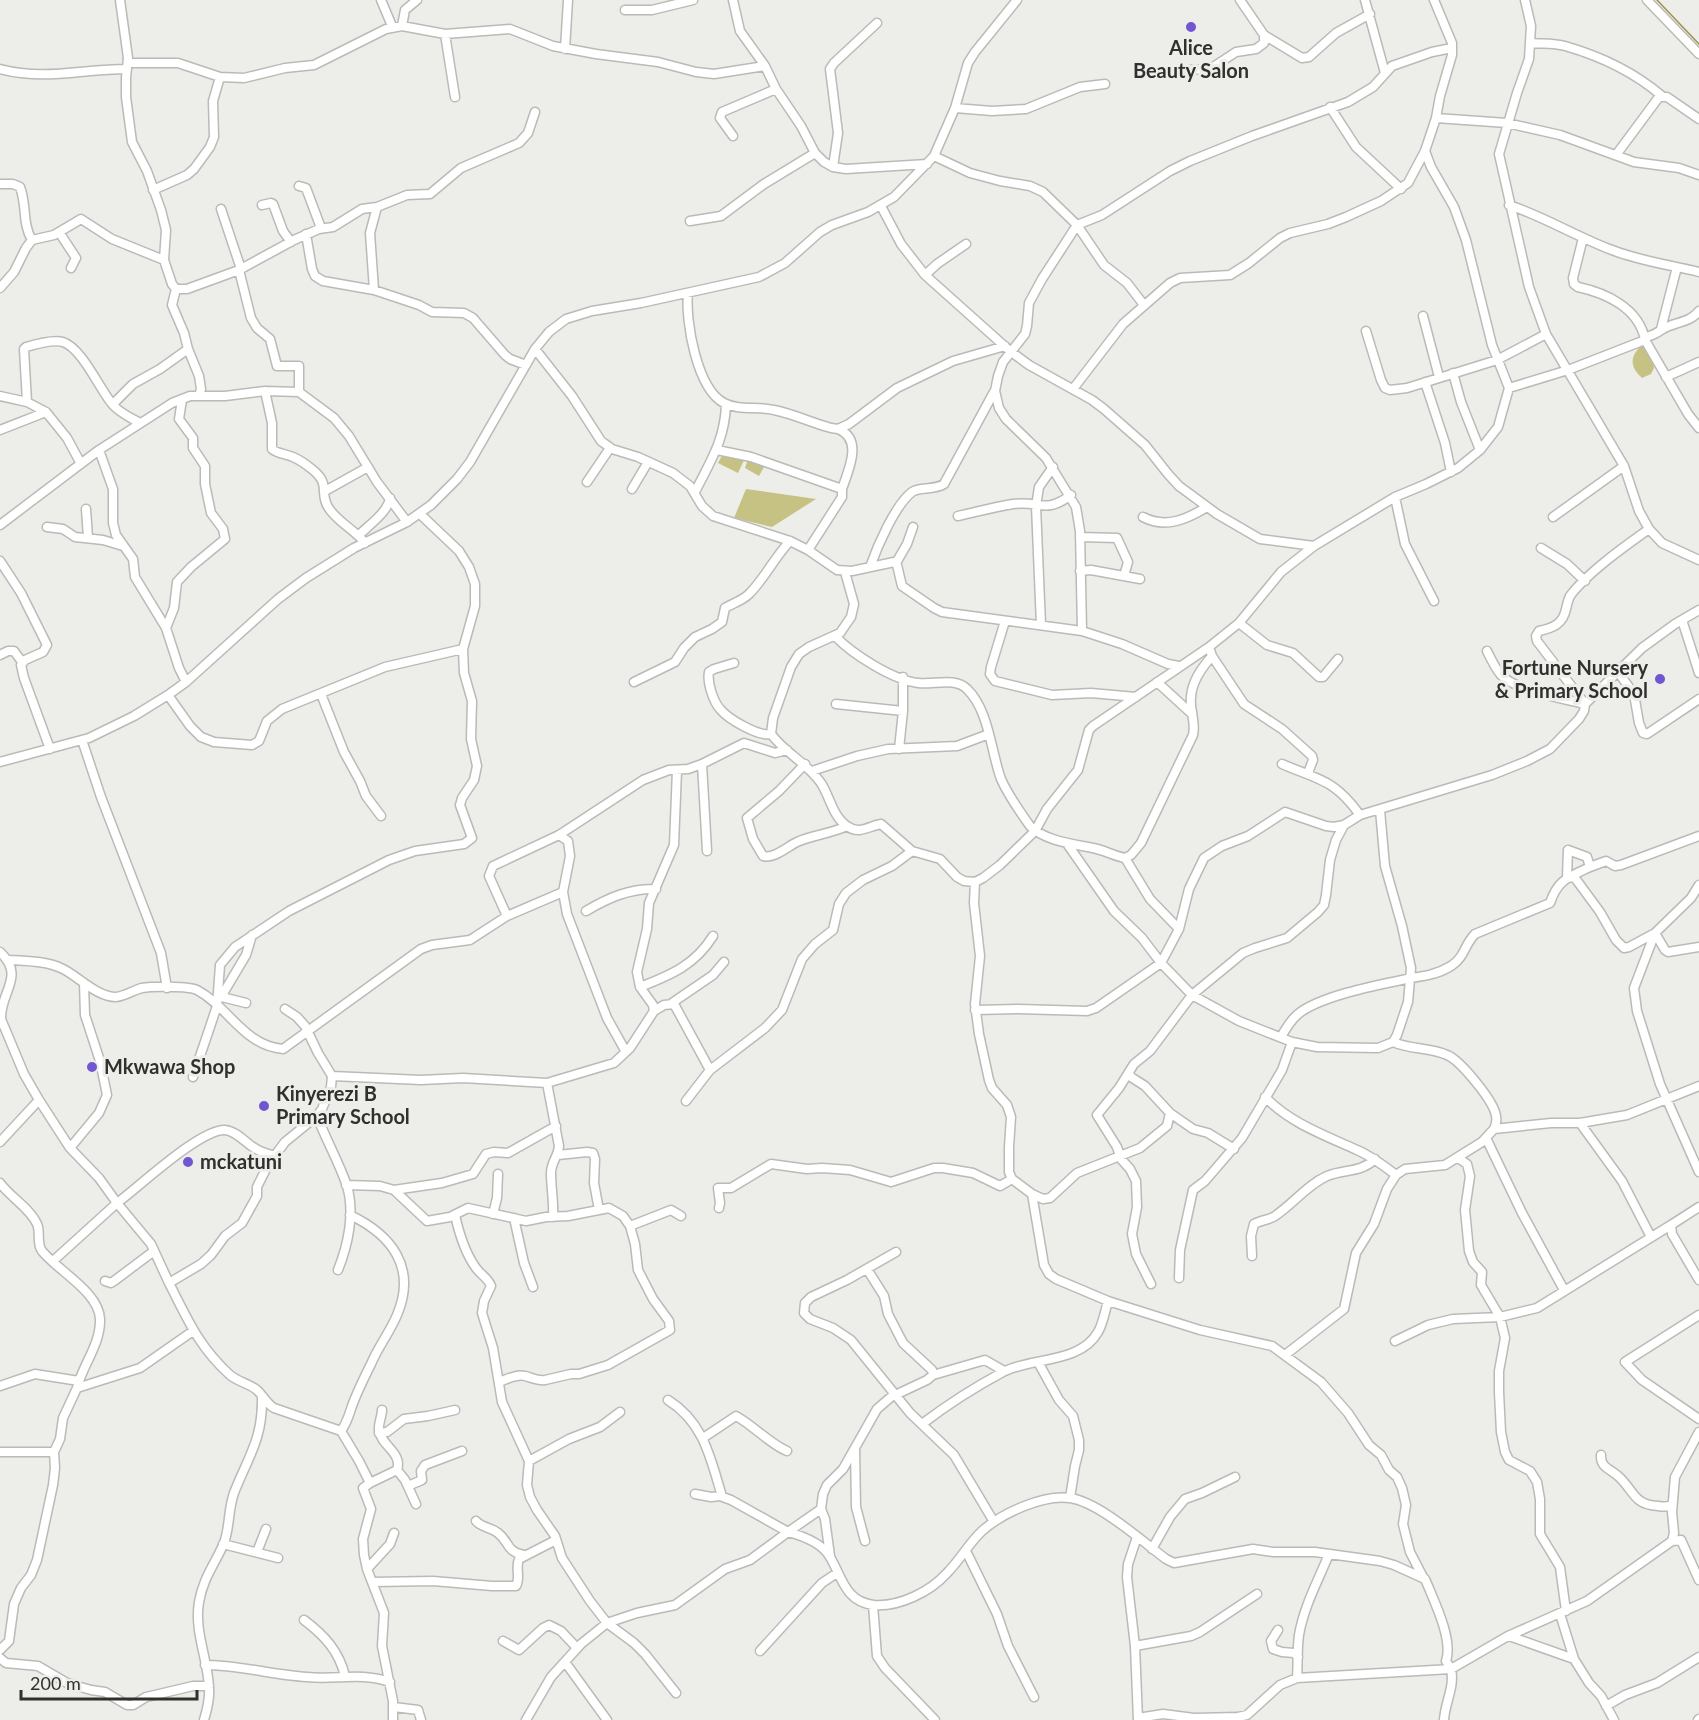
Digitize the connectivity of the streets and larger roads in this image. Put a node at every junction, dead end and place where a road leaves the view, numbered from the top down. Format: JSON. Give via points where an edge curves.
{"nodes":[{"id":1,"x":120,"y":0,"type":"edge"},
{"id":2,"x":381,"y":0,"type":"edge"},
{"id":3,"x":417,"y":0,"type":"edge"},
{"id":4,"x":568,"y":0,"type":"edge"},
{"id":5,"x":693,"y":0,"type":"edge"},
{"id":6,"x":733,"y":0,"type":"edge"},
{"id":7,"x":1017,"y":0,"type":"edge"},
{"id":8,"x":1240,"y":0,"type":"edge"},
{"id":9,"x":1365,"y":0,"type":"edge"},
{"id":10,"x":1434,"y":0,"type":"edge"},
{"id":11,"x":1525,"y":0,"type":"edge"},
{"id":12,"x":1647,"y":0,"type":"edge"},
{"id":13,"x":661,"y":4,"type":"edge"},
{"id":14,"x":625,"y":10,"type":"dead end"},
{"id":15,"x":1370,"y":14,"type":"junction"},
{"id":16,"x":877,"y":23,"type":"dead end"},
{"id":17,"x":397,"y":26,"type":"junction"},
{"id":18,"x":446,"y":34,"type":"junction"},
{"id":19,"x":1264,"y":35,"type":"junction"},
{"id":20,"x":1532,"y":43,"type":"junction"},
{"id":21,"x":1452,"y":48,"type":"junction"},
{"id":22,"x":565,"y":49,"type":"junction"},
{"id":23,"x":1699,"y":54,"type":"edge"},
{"id":24,"x":127,"y":66,"type":"junction"},
{"id":25,"x":765,"y":66,"type":"junction"},
{"id":26,"x":0,"y":69,"type":"edge"},
{"id":27,"x":1187,"y":70,"type":"dead end"},
{"id":28,"x":1385,"y":73,"type":"junction"},
{"id":29,"x":220,"y":77,"type":"junction"},
{"id":30,"x":1105,"y":84,"type":"dead end"},
{"id":31,"x":776,"y":89,"type":"junction"},
{"id":32,"x":1662,"y":96,"type":"junction"},
{"id":33,"x":455,"y":98,"type":"dead end"},
{"id":34,"x":1330,"y":107,"type":"junction"},
{"id":35,"x":955,"y":108,"type":"junction"},
{"id":36,"x":535,"y":112,"type":"dead end"},
{"id":37,"x":1436,"y":118,"type":"junction"},
{"id":38,"x":1699,"y":119,"type":"edge"},
{"id":39,"x":1507,"y":123,"type":"junction"},
{"id":40,"x":733,"y":136,"type":"dead end"},
{"id":41,"x":1425,"y":152,"type":"junction"},
{"id":42,"x":815,"y":153,"type":"junction"},
{"id":43,"x":1616,"y":155,"type":"junction"},
{"id":44,"x":934,"y":156,"type":"junction"},
{"id":45,"x":927,"y":164,"type":"junction"},
{"id":46,"x":833,"y":167,"type":"junction"},
{"id":47,"x":1699,"y":175,"type":"edge"},
{"id":48,"x":0,"y":184,"type":"edge"},
{"id":49,"x":299,"y":186,"type":"dead end"},
{"id":50,"x":1401,"y":189,"type":"junction"},
{"id":51,"x":153,"y":190,"type":"junction"},
{"id":52,"x":262,"y":205,"type":"dead end"},
{"id":53,"x":1509,"y":205,"type":"junction"},
{"id":54,"x":881,"y":206,"type":"junction"},
{"id":55,"x":377,"y":207,"type":"junction"},
{"id":56,"x":221,"y":209,"type":"dead end"},
{"id":57,"x":690,"y":221,"type":"dead end"},
{"id":58,"x":1077,"y":225,"type":"junction"},
{"id":59,"x":321,"y":228,"type":"junction"},
{"id":60,"x":59,"y":232,"type":"junction"},
{"id":61,"x":306,"y":234,"type":"junction"},
{"id":62,"x":1583,"y":238,"type":"junction"},
{"id":63,"x":32,"y":240,"type":"junction"},
{"id":64,"x":291,"y":242,"type":"junction"},
{"id":65,"x":966,"y":244,"type":"dead end"},
{"id":66,"x":164,"y":260,"type":"junction"},
{"id":67,"x":1677,"y":267,"type":"junction"},
{"id":68,"x":71,"y":268,"type":"dead end"},
{"id":69,"x":240,"y":270,"type":"junction"},
{"id":70,"x":1699,"y":272,"type":"edge"},
{"id":71,"x":925,"y":275,"type":"junction"},
{"id":72,"x":0,"y":288,"type":"edge"},
{"id":73,"x":177,"y":289,"type":"junction"},
{"id":74,"x":374,"y":290,"type":"junction"},
{"id":75,"x":687,"y":293,"type":"junction"},
{"id":76,"x":1144,"y":305,"type":"junction"},
{"id":77,"x":1699,"y":311,"type":"edge"},
{"id":78,"x":1423,"y":316,"type":"dead end"},
{"id":79,"x":1661,"y":329,"type":"junction"},
{"id":80,"x":1366,"y":331,"type":"dead end"},
{"id":81,"x":1546,"y":334,"type":"junction"},
{"id":82,"x":1645,"y":338,"type":"junction"},
{"id":83,"x":1008,"y":348,"type":"junction"},
{"id":84,"x":188,"y":349,"type":"junction"},
{"id":85,"x":536,"y":350,"type":"junction"},
{"id":86,"x":1497,"y":360,"type":"junction"},
{"id":87,"x":1699,"y":362,"type":"edge"},
{"id":88,"x":525,"y":364,"type":"junction"},
{"id":89,"x":1568,"y":370,"type":"junction"},
{"id":90,"x":1453,"y":373,"type":"junction"},
{"id":91,"x":1439,"y":377,"type":"junction"},
{"id":92,"x":1666,"y":377,"type":"junction"},
{"id":93,"x":1425,"y":382,"type":"junction"},
{"id":94,"x":1509,"y":388,"type":"junction"},
{"id":95,"x":1073,"y":389,"type":"junction"},
{"id":96,"x":265,"y":391,"type":"junction"},
{"id":97,"x":994,"y":391,"type":"junction"},
{"id":98,"x":299,"y":392,"type":"junction"},
{"id":99,"x":0,"y":396,"type":"edge"},
{"id":100,"x":199,"y":396,"type":"junction"},
{"id":101,"x":182,"y":400,"type":"junction"},
{"id":102,"x":27,"y":402,"type":"junction"},
{"id":103,"x":112,"y":404,"type":"junction"},
{"id":104,"x":726,"y":404,"type":"junction"},
{"id":105,"x":46,"y":412,"type":"junction"},
{"id":106,"x":140,"y":423,"type":"junction"},
{"id":107,"x":1699,"y":428,"type":"edge"},
{"id":108,"x":838,"y":429,"type":"junction"},
{"id":109,"x":0,"y":430,"type":"edge"},
{"id":110,"x":610,"y":448,"type":"junction"},
{"id":111,"x":99,"y":450,"type":"junction"},
{"id":112,"x":717,"y":450,"type":"junction"},
{"id":113,"x":1480,"y":450,"type":"junction"},
{"id":114,"x":648,"y":462,"type":"junction"},
{"id":115,"x":81,"y":465,"type":"junction"},
{"id":116,"x":1624,"y":466,"type":"junction"},
{"id":117,"x":368,"y":467,"type":"junction"},
{"id":118,"x":1053,"y":467,"type":"junction"},
{"id":119,"x":1450,"y":472,"type":"junction"},
{"id":120,"x":586,"y":482,"type":"dead end"},
{"id":121,"x":632,"y":489,"type":"dead end"},
{"id":122,"x":842,"y":489,"type":"junction"},
{"id":123,"x":325,"y":491,"type":"junction"},
{"id":124,"x":695,"y":492,"type":"junction"},
{"id":125,"x":1071,"y":495,"type":"junction"},
{"id":126,"x":1395,"y":497,"type":"junction"},
{"id":127,"x":390,"y":498,"type":"junction"},
{"id":128,"x":1036,"y":506,"type":"junction"},
{"id":129,"x":1207,"y":507,"type":"junction"},
{"id":130,"x":86,"y":509,"type":"dead end"},
{"id":131,"x":420,"y":513,"type":"junction"},
{"id":132,"x":958,"y":516,"type":"dead end"},
{"id":133,"x":1143,"y":517,"type":"dead end"},
{"id":134,"x":1553,"y":517,"type":"dead end"},
{"id":135,"x":407,"y":522,"type":"junction"},
{"id":136,"x":0,"y":525,"type":"edge"},
{"id":137,"x":47,"y":527,"type":"dead end"},
{"id":138,"x":913,"y":527,"type":"dead end"},
{"id":139,"x":1649,"y":529,"type":"junction"},
{"id":140,"x":359,"y":535,"type":"junction"},
{"id":141,"x":1080,"y":537,"type":"junction"},
{"id":142,"x":88,"y":538,"type":"junction"},
{"id":143,"x":790,"y":542,"type":"junction"},
{"id":144,"x":365,"y":543,"type":"junction"},
{"id":145,"x":124,"y":546,"type":"junction"},
{"id":146,"x":1314,"y":546,"type":"junction"},
{"id":147,"x":1541,"y":548,"type":"dead end"},
{"id":148,"x":808,"y":550,"type":"junction"},
{"id":149,"x":1699,"y":560,"type":"edge"},
{"id":150,"x":0,"y":561,"type":"edge"},
{"id":151,"x":896,"y":563,"type":"junction"},
{"id":152,"x":870,"y":567,"type":"junction"},
{"id":153,"x":1080,"y":571,"type":"junction"},
{"id":154,"x":844,"y":572,"type":"junction"},
{"id":155,"x":1124,"y":576,"type":"junction"},
{"id":156,"x":1140,"y":579,"type":"dead end"},
{"id":157,"x":1585,"y":581,"type":"junction"},
{"id":158,"x":1434,"y":601,"type":"dead end"},
{"id":159,"x":1699,"y":609,"type":"edge"},
{"id":160,"x":1682,"y":620,"type":"junction"},
{"id":161,"x":1005,"y":621,"type":"junction"},
{"id":162,"x":1239,"y":623,"type":"junction"},
{"id":163,"x":1041,"y":625,"type":"junction"},
{"id":164,"x":166,"y":628,"type":"junction"},
{"id":165,"x":1082,"y":631,"type":"junction"},
{"id":166,"x":835,"y":636,"type":"junction"},
{"id":167,"x":463,"y":649,"type":"junction"},
{"id":168,"x":1211,"y":651,"type":"junction"},
{"id":169,"x":1487,"y":651,"type":"dead end"},
{"id":170,"x":0,"y":655,"type":"edge"},
{"id":171,"x":1338,"y":659,"type":"dead end"},
{"id":172,"x":22,"y":662,"type":"junction"},
{"id":173,"x":734,"y":663,"type":"dead end"},
{"id":174,"x":1179,"y":666,"type":"junction"},
{"id":175,"x":1618,"y":672,"type":"junction"},
{"id":176,"x":1699,"y":673,"type":"edge"},
{"id":177,"x":903,"y":678,"type":"junction"},
{"id":178,"x":186,"y":682,"type":"junction"},
{"id":179,"x":634,"y":682,"type":"dead end"},
{"id":180,"x":1158,"y":682,"type":"junction"},
{"id":181,"x":321,"y":694,"type":"junction"},
{"id":182,"x":168,"y":695,"type":"junction"},
{"id":183,"x":1136,"y":697,"type":"junction"},
{"id":184,"x":1699,"y":699,"type":"edge"},
{"id":185,"x":836,"y":704,"type":"dead end"},
{"id":186,"x":1585,"y":704,"type":"junction"},
{"id":187,"x":903,"y":711,"type":"junction"},
{"id":188,"x":1192,"y":714,"type":"junction"},
{"id":189,"x":771,"y":734,"type":"junction"},
{"id":190,"x":989,"y":734,"type":"junction"},
{"id":191,"x":82,"y":740,"type":"junction"},
{"id":192,"x":899,"y":748,"type":"junction"},
{"id":193,"x":50,"y":749,"type":"junction"},
{"id":194,"x":787,"y":750,"type":"junction"},
{"id":195,"x":0,"y":762,"type":"edge"},
{"id":196,"x":702,"y":764,"type":"junction"},
{"id":197,"x":1282,"y":764,"type":"dead end"},
{"id":198,"x":808,"y":767,"type":"junction"},
{"id":199,"x":677,"y":770,"type":"junction"},
{"id":200,"x":1308,"y":774,"type":"junction"},
{"id":201,"x":1380,"y":810,"type":"junction"},
{"id":202,"x":1360,"y":815,"type":"junction"},
{"id":203,"x":381,"y":816,"type":"dead end"},
{"id":204,"x":1344,"y":825,"type":"junction"},
{"id":205,"x":847,"y":826,"type":"junction"},
{"id":206,"x":1035,"y":831,"type":"junction"},
{"id":207,"x":558,"y":835,"type":"junction"},
{"id":208,"x":1699,"y":836,"type":"edge"},
{"id":209,"x":1068,"y":844,"type":"junction"},
{"id":210,"x":707,"y":851,"type":"dead end"},
{"id":211,"x":912,"y":851,"type":"junction"},
{"id":212,"x":1125,"y":858,"type":"junction"},
{"id":213,"x":1590,"y":867,"type":"junction"},
{"id":214,"x":1567,"y":878,"type":"junction"},
{"id":215,"x":975,"y":882,"type":"junction"},
{"id":216,"x":1699,"y":885,"type":"edge"},
{"id":217,"x":656,"y":889,"type":"junction"},
{"id":218,"x":563,"y":892,"type":"junction"},
{"id":219,"x":586,"y":911,"type":"dead end"},
{"id":220,"x":507,"y":916,"type":"junction"},
{"id":221,"x":1179,"y":929,"type":"junction"},
{"id":222,"x":1655,"y":933,"type":"junction"},
{"id":223,"x":252,"y":935,"type":"junction"},
{"id":224,"x":713,"y":936,"type":"dead end"},
{"id":225,"x":1699,"y":947,"type":"edge"},
{"id":226,"x":0,"y":952,"type":"edge"},
{"id":227,"x":9,"y":960,"type":"junction"},
{"id":228,"x":724,"y":962,"type":"dead end"},
{"id":229,"x":1161,"y":963,"type":"junction"},
{"id":230,"x":1410,"y":978,"type":"junction"},
{"id":231,"x":84,"y":983,"type":"junction"},
{"id":232,"x":640,"y":987,"type":"junction"},
{"id":233,"x":167,"y":988,"type":"junction"},
{"id":234,"x":1192,"y":994,"type":"junction"},
{"id":235,"x":219,"y":997,"type":"junction"},
{"id":236,"x":2,"y":1002,"type":"edge"},
{"id":237,"x":246,"y":1003,"type":"dead end"},
{"id":238,"x":672,"y":1003,"type":"junction"},
{"id":239,"x":217,"y":1006,"type":"junction"},
{"id":240,"x":285,"y":1009,"type":"dead end"},
{"id":241,"x":975,"y":1010,"type":"junction"},
{"id":242,"x":654,"y":1011,"type":"junction"},
{"id":243,"x":308,"y":1031,"type":"junction"},
{"id":244,"x":1281,"y":1037,"type":"junction"},
{"id":245,"x":1292,"y":1042,"type":"junction"},
{"id":246,"x":1393,"y":1042,"type":"junction"},
{"id":247,"x":626,"y":1052,"type":"junction"},
{"id":248,"x":710,"y":1070,"type":"junction"},
{"id":249,"x":1129,"y":1073,"type":"junction"},
{"id":250,"x":332,"y":1076,"type":"junction"},
{"id":251,"x":193,"y":1077,"type":"dead end"},
{"id":252,"x":547,"y":1083,"type":"junction"},
{"id":253,"x":1699,"y":1086,"type":"edge"},
{"id":254,"x":1265,"y":1097,"type":"junction"},
{"id":255,"x":39,"y":1100,"type":"junction"},
{"id":256,"x":1668,"y":1100,"type":"junction"},
{"id":257,"x":686,"y":1101,"type":"dead end"},
{"id":258,"x":1170,"y":1113,"type":"junction"},
{"id":259,"x":317,"y":1116,"type":"junction"},
{"id":260,"x":1580,"y":1123,"type":"junction"},
{"id":261,"x":556,"y":1126,"type":"junction"},
{"id":262,"x":1494,"y":1129,"type":"junction"},
{"id":263,"x":1486,"y":1138,"type":"junction"},
{"id":264,"x":0,"y":1142,"type":"edge"},
{"id":265,"x":70,"y":1148,"type":"junction"},
{"id":266,"x":1234,"y":1149,"type":"junction"},
{"id":267,"x":558,"y":1155,"type":"junction"},
{"id":268,"x":275,"y":1156,"type":"junction"},
{"id":269,"x":1121,"y":1156,"type":"junction"},
{"id":270,"x":1458,"y":1158,"type":"junction"},
{"id":271,"x":1375,"y":1159,"type":"junction"},
{"id":272,"x":1699,"y":1172,"type":"edge"},
{"id":273,"x":498,"y":1173,"type":"dead end"},
{"id":274,"x":1396,"y":1175,"type":"junction"},
{"id":275,"x":1012,"y":1179,"type":"junction"},
{"id":276,"x":0,"y":1183,"type":"edge"},
{"id":277,"x":346,"y":1185,"type":"junction"},
{"id":278,"x":394,"y":1190,"type":"junction"},
{"id":279,"x":1032,"y":1194,"type":"junction"},
{"id":280,"x":117,"y":1203,"type":"junction"},
{"id":281,"x":1699,"y":1207,"type":"edge"},
{"id":282,"x":719,"y":1208,"type":"dead end"},
{"id":283,"x":599,"y":1210,"type":"junction"},
{"id":284,"x":493,"y":1214,"type":"junction"},
{"id":285,"x":350,"y":1215,"type":"junction"},
{"id":286,"x":455,"y":1215,"type":"junction"},
{"id":287,"x":681,"y":1216,"type":"dead end"},
{"id":288,"x":553,"y":1217,"type":"junction"},
{"id":289,"x":514,"y":1218,"type":"junction"},
{"id":290,"x":1671,"y":1225,"type":"junction"},
{"id":291,"x":630,"y":1226,"type":"junction"},
{"id":292,"x":1650,"y":1237,"type":"junction"},
{"id":293,"x":154,"y":1251,"type":"junction"},
{"id":294,"x":896,"y":1252,"type":"dead end"},
{"id":295,"x":1252,"y":1256,"type":"dead end"},
{"id":296,"x":53,"y":1261,"type":"junction"},
{"id":297,"x":867,"y":1269,"type":"junction"},
{"id":298,"x":338,"y":1270,"type":"dead end"},
{"id":299,"x":1179,"y":1278,"type":"dead end"},
{"id":300,"x":1699,"y":1280,"type":"edge"},
{"id":301,"x":105,"y":1281,"type":"dead end"},
{"id":302,"x":169,"y":1283,"type":"junction"},
{"id":303,"x":1151,"y":1284,"type":"dead end"},
{"id":304,"x":533,"y":1287,"type":"dead end"},
{"id":305,"x":1564,"y":1290,"type":"junction"},
{"id":306,"x":1108,"y":1301,"type":"junction"},
{"id":307,"x":1699,"y":1315,"type":"edge"},
{"id":308,"x":1500,"y":1317,"type":"junction"},
{"id":309,"x":192,"y":1331,"type":"junction"},
{"id":310,"x":1395,"y":1341,"type":"dead end"},
{"id":311,"x":1285,"y":1355,"type":"junction"},
{"id":312,"x":1038,"y":1362,"type":"junction"},
{"id":313,"x":1004,"y":1371,"type":"junction"},
{"id":314,"x":933,"y":1376,"type":"junction"},
{"id":315,"x":500,"y":1382,"type":"junction"},
{"id":316,"x":78,"y":1385,"type":"junction"},
{"id":317,"x":0,"y":1386,"type":"edge"},
{"id":318,"x":896,"y":1394,"type":"junction"},
{"id":319,"x":262,"y":1397,"type":"junction"},
{"id":320,"x":668,"y":1400,"type":"dead end"},
{"id":321,"x":382,"y":1410,"type":"dead end"},
{"id":322,"x":455,"y":1410,"type":"dead end"},
{"id":323,"x":620,"y":1412,"type":"dead end"},
{"id":324,"x":1699,"y":1419,"type":"edge"},
{"id":325,"x":922,"y":1424,"type":"junction"},
{"id":326,"x":341,"y":1431,"type":"junction"},
{"id":327,"x":1699,"y":1432,"type":"edge"},
{"id":328,"x":380,"y":1433,"type":"junction"},
{"id":329,"x":703,"y":1438,"type":"junction"},
{"id":330,"x":855,"y":1448,"type":"junction"},
{"id":331,"x":462,"y":1451,"type":"dead end"},
{"id":332,"x":787,"y":1451,"type":"dead end"},
{"id":333,"x":0,"y":1452,"type":"edge"},
{"id":334,"x":54,"y":1452,"type":"junction"},
{"id":335,"x":1601,"y":1455,"type":"dead end"},
{"id":336,"x":529,"y":1461,"type":"junction"},
{"id":337,"x":397,"y":1470,"type":"junction"},
{"id":338,"x":1236,"y":1477,"type":"dead end"},
{"id":339,"x":370,"y":1483,"type":"junction"},
{"id":340,"x":408,"y":1486,"type":"junction"},
{"id":341,"x":695,"y":1494,"type":"dead end"},
{"id":342,"x":720,"y":1496,"type":"junction"},
{"id":343,"x":1070,"y":1498,"type":"junction"},
{"id":344,"x":416,"y":1504,"type":"dead end"},
{"id":345,"x":1672,"y":1505,"type":"junction"},
{"id":346,"x":821,"y":1509,"type":"junction"},
{"id":347,"x":476,"y":1521,"type":"dead end"},
{"id":348,"x":994,"y":1522,"type":"junction"},
{"id":349,"x":266,"y":1529,"type":"dead end"},
{"id":350,"x":394,"y":1533,"type":"dead end"},
{"id":351,"x":788,"y":1533,"type":"junction"},
{"id":352,"x":1137,"y":1537,"type":"junction"},
{"id":353,"x":556,"y":1540,"type":"junction"},
{"id":354,"x":865,"y":1541,"type":"dead end"},
{"id":355,"x":1672,"y":1541,"type":"junction"},
{"id":356,"x":224,"y":1544,"type":"junction"},
{"id":357,"x":1152,"y":1549,"type":"junction"},
{"id":358,"x":966,"y":1551,"type":"junction"},
{"id":359,"x":257,"y":1552,"type":"junction"},
{"id":360,"x":1329,"y":1554,"type":"junction"},
{"id":361,"x":524,"y":1556,"type":"junction"},
{"id":362,"x":830,"y":1557,"type":"junction"},
{"id":363,"x":278,"y":1558,"type":"dead end"},
{"id":364,"x":367,"y":1569,"type":"junction"},
{"id":365,"x":837,"y":1573,"type":"junction"},
{"id":366,"x":1699,"y":1576,"type":"edge"},
{"id":367,"x":1425,"y":1579,"type":"junction"},
{"id":368,"x":373,"y":1582,"type":"junction"},
{"id":369,"x":1257,"y":1594,"type":"dead end"},
{"id":370,"x":873,"y":1605,"type":"junction"},
{"id":371,"x":1563,"y":1612,"type":"junction"},
{"id":372,"x":304,"y":1620,"type":"dead end"},
{"id":373,"x":607,"y":1623,"type":"junction"},
{"id":374,"x":1278,"y":1630,"type":"dead end"},
{"id":375,"x":1508,"y":1635,"type":"junction"},
{"id":376,"x":502,"y":1641,"type":"dead end"},
{"id":377,"x":1135,"y":1646,"type":"junction"},
{"id":378,"x":577,"y":1648,"type":"junction"},
{"id":379,"x":0,"y":1650,"type":"edge"},
{"id":380,"x":760,"y":1651,"type":"dead end"},
{"id":381,"x":1298,"y":1657,"type":"junction"},
{"id":382,"x":1699,"y":1657,"type":"edge"},
{"id":383,"x":0,"y":1658,"type":"edge"},
{"id":384,"x":1574,"y":1659,"type":"junction"},
{"id":385,"x":565,"y":1662,"type":"junction"},
{"id":386,"x":205,"y":1665,"type":"junction"},
{"id":387,"x":1451,"y":1669,"type":"junction"},
{"id":388,"x":345,"y":1676,"type":"junction"},
{"id":389,"x":1297,"y":1678,"type":"junction"},
{"id":390,"x":390,"y":1682,"type":"junction"},
{"id":391,"x":209,"y":1686,"type":"junction"},
{"id":392,"x":676,"y":1693,"type":"dead end"},
{"id":393,"x":1034,"y":1697,"type":"dead end"},
{"id":394,"x":1606,"y":1706,"type":"junction"},
{"id":395,"x":394,"y":1707,"type":"junction"},
{"id":396,"x":1138,"y":1719,"type":"edge"},
{"id":397,"x":204,"y":1720,"type":"edge"},
{"id":398,"x":393,"y":1720,"type":"edge"},
{"id":399,"x":421,"y":1720,"type":"edge"},
{"id":400,"x":526,"y":1720,"type":"edge"},
{"id":401,"x":607,"y":1720,"type":"edge"},
{"id":402,"x":935,"y":1720,"type":"edge"},
{"id":403,"x":1444,"y":1720,"type":"edge"},
{"id":404,"x":1614,"y":1720,"type":"edge"}],
"edges":[{"from":1,"to":24,"type":"street"},
{"from":2,"to":17,"type":"street"},
{"from":3,"to":17,"type":"street","via":[[405,10]]},
{"from":4,"to":22,"type":"street"},
{"from":5,"to":13,"type":"street"},
{"from":6,"to":25,"type":"street","via":[[740,31]]},
{"from":7,"to":35,"type":"street","via":[[968,63]]},
{"from":8,"to":19,"type":"street"},
{"from":9,"to":15,"type":"street"},
{"from":10,"to":21,"type":"street"},
{"from":11,"to":20,"type":"street"},
{"from":12,"to":23,"type":"street"},
{"from":13,"to":14,"type":"street","via":[[652,10]]},
{"from":15,"to":19,"type":"street","via":[[1336,33],[1306,58]]},
{"from":15,"to":28,"type":"street"},
{"from":16,"to":46,"type":"street","via":[[830,69],[838,133]]},
{"from":17,"to":18,"type":"street"},
{"from":17,"to":29,"type":"street","via":[[314,65],[237,79]]},
{"from":18,"to":22,"type":"street","via":[[510,29]]},
{"from":18,"to":33,"type":"street"},
{"from":19,"to":27,"type":"street","via":[[1264,43],[1256,49],[1236,52],[1210,69]]},
{"from":20,"to":32,"type":"street","via":[[1563,46],[1589,55],[1628,71]]},
{"from":20,"to":39,"type":"street"},
{"from":21,"to":28,"type":"street","via":[[1392,66]]},
{"from":21,"to":37,"type":"street"},
{"from":22,"to":25,"type":"street","via":[[714,74]]},
{"from":24,"to":26,"type":"street","via":[[44,76]]},
{"from":24,"to":29,"type":"street","via":[[178,63]]},
{"from":24,"to":51,"type":"street","via":[[126,97],[132,142]]},
{"from":25,"to":31,"type":"street"},
{"from":28,"to":34,"type":"street","via":[[1362,95]]},
{"from":29,"to":51,"type":"street","via":[[213,101],[214,137],[210,147],[187,175]]},
{"from":30,"to":35,"type":"street","via":[[1080,87],[1026,109]]},
{"from":31,"to":40,"type":"street","via":[[722,112],[720,118]]},
{"from":31,"to":42,"type":"street"},
{"from":32,"to":38,"type":"street"},
{"from":32,"to":43,"type":"street","via":[[1654,101]]},
{"from":34,"to":50,"type":"street","via":[[1356,147]]},
{"from":34,"to":58,"type":"street","via":[[1190,161],[1102,215]]},
{"from":35,"to":44,"type":"street"},
{"from":36,"to":55,"type":"street","via":[[528,133],[519,143],[461,168],[430,194],[407,195]]},
{"from":37,"to":39,"type":"street"},
{"from":37,"to":41,"type":"street"},
{"from":39,"to":43,"type":"street","via":[[1560,135]]},
{"from":39,"to":53,"type":"street","via":[[1499,154]]},
{"from":41,"to":50,"type":"street"},
{"from":41,"to":86,"type":"street","via":[[1454,207],[1466,240]]},
{"from":42,"to":46,"type":"street"},
{"from":42,"to":57,"type":"street","via":[[721,216]]},
{"from":43,"to":47,"type":"street"},
{"from":44,"to":45,"type":"street"},
{"from":44,"to":58,"type":"street","via":[[970,173],[1037,188]]},
{"from":45,"to":46,"type":"street"},
{"from":45,"to":54,"type":"street"},
{"from":48,"to":63,"type":"street","via":[[20,187]]},
{"from":49,"to":59,"type":"street","via":[[306,188]]},
{"from":50,"to":76,"type":"street","via":[[1337,220],[1280,238],[1230,275],[1176,279]]},
{"from":51,"to":66,"type":"street","via":[[166,230]]},
{"from":52,"to":64,"type":"street","via":[[273,204]]},
{"from":53,"to":62,"type":"street"},
{"from":53,"to":81,"type":"street","via":[[1529,286]]},
{"from":54,"to":71,"type":"street","via":[[901,244]]},
{"from":54,"to":75,"type":"street","via":[[826,229],[772,271]]},
{"from":55,"to":59,"type":"street","via":[[362,210],[333,227]]},
{"from":55,"to":74,"type":"street","via":[[370,233]]},
{"from":56,"to":69,"type":"street"},
{"from":58,"to":76,"type":"street","via":[[1104,265],[1127,283]]},
{"from":58,"to":83,"type":"street","via":[[1032,295],[1025,334]]},
{"from":59,"to":61,"type":"street"},
{"from":60,"to":63,"type":"street"},
{"from":60,"to":66,"type":"street","via":[[81,219],[112,239]]},
{"from":60,"to":68,"type":"street","via":[[76,258]]},
{"from":61,"to":64,"type":"street"},
{"from":61,"to":74,"type":"street","via":[[315,276]]},
{"from":62,"to":67,"type":"street","via":[[1616,252]]},
{"from":62,"to":82,"type":"street","via":[[1573,282],[1623,306],[1641,325]]},
{"from":63,"to":72,"type":"street"},
{"from":64,"to":69,"type":"street"},
{"from":65,"to":71,"type":"street"},
{"from":66,"to":73,"type":"street"},
{"from":67,"to":70,"type":"street"},
{"from":67,"to":79,"type":"street"},
{"from":69,"to":73,"type":"street"},
{"from":69,"to":98,"type":"street","via":[[251,318],[272,343],[277,366],[298,366]]},
{"from":71,"to":83,"type":"street"},
{"from":73,"to":84,"type":"street","via":[[172,305]]},
{"from":74,"to":88,"type":"street","via":[[432,312],[464,313],[505,355]]},
{"from":75,"to":85,"type":"street","via":[[577,314],[556,325]]},
{"from":75,"to":104,"type":"street","via":[[688,320],[699,369],[709,389]]},
{"from":76,"to":95,"type":"street","via":[[1123,324]]},
{"from":77,"to":79,"type":"street","via":[[1688,320]]},
{"from":78,"to":91,"type":"street"},
{"from":79,"to":82,"type":"street"},
{"from":80,"to":93,"type":"street","via":[[1385,388],[1407,388]]},
{"from":81,"to":86,"type":"street"},
{"from":81,"to":89,"type":"street"},
{"from":82,"to":89,"type":"street"},
{"from":82,"to":92,"type":"street"},
{"from":83,"to":95,"type":"street","via":[[1045,375]]},
{"from":83,"to":97,"type":"street"},
{"from":83,"to":108,"type":"street","via":[[953,361],[890,393]]},
{"from":84,"to":100,"type":"street","via":[[199,376]]},
{"from":84,"to":103,"type":"street","via":[[133,384]]},
{"from":85,"to":88,"type":"street"},
{"from":85,"to":110,"type":"street"},
{"from":86,"to":90,"type":"street"},
{"from":86,"to":94,"type":"street"},
{"from":87,"to":92,"type":"street"},
{"from":88,"to":131,"type":"street","via":[[470,462],[445,492]]},
{"from":89,"to":94,"type":"street"},
{"from":89,"to":116,"type":"street"},
{"from":90,"to":91,"type":"street"},
{"from":90,"to":113,"type":"street"},
{"from":91,"to":93,"type":"street"},
{"from":92,"to":107,"type":"street"},
{"from":93,"to":119,"type":"street"},
{"from":94,"to":113,"type":"street","via":[[1498,427]]},
{"from":95,"to":129,"type":"street","via":[[1118,421],[1145,445],[1171,478]]},
{"from":96,"to":98,"type":"street"},
{"from":96,"to":100,"type":"street"},
{"from":96,"to":123,"type":"street","via":[[272,423],[272,449],[313,470],[324,481]]},
{"from":97,"to":118,"type":"street","via":[[1006,419]]},
{"from":97,"to":152,"type":"street","via":[[944,484],[916,489],[909,495],[888,526]]},
{"from":98,"to":117,"type":"street","via":[[334,418]]},
{"from":99,"to":102,"type":"street"},
{"from":100,"to":101,"type":"street"},
{"from":101,"to":106,"type":"street"},
{"from":101,"to":164,"type":"street","via":[[179,419],[206,466],[205,484],[212,513],[225,539],[177,582],[174,608]]},
{"from":102,"to":103,"type":"street","via":[[24,348],[58,341],[72,348]]},
{"from":102,"to":105,"type":"street"},
{"from":103,"to":106,"type":"street"},
{"from":104,"to":108,"type":"street","via":[[770,409]]},
{"from":104,"to":112,"type":"street"},
{"from":105,"to":109,"type":"street"},
{"from":105,"to":115,"type":"street","via":[[67,438]]},
{"from":106,"to":111,"type":"street"},
{"from":108,"to":122,"type":"street","via":[[846,432],[852,443],[853,457]]},
{"from":110,"to":114,"type":"street"},
{"from":110,"to":120,"type":"street"},
{"from":111,"to":115,"type":"street"},
{"from":111,"to":145,"type":"street","via":[[113,489],[114,530]]},
{"from":112,"to":122,"type":"street","via":[[751,457]]},
{"from":112,"to":124,"type":"street"},
{"from":113,"to":119,"type":"street"},
{"from":114,"to":121,"type":"street"},
{"from":114,"to":124,"type":"street","via":[[673,473]]},
{"from":115,"to":136,"type":"street"},
{"from":116,"to":134,"type":"street"},
{"from":116,"to":139,"type":"street"},
{"from":117,"to":123,"type":"street"},
{"from":117,"to":127,"type":"street"},
{"from":118,"to":125,"type":"street"},
{"from":118,"to":128,"type":"street","via":[[1039,487]]},
{"from":119,"to":126,"type":"street"},
{"from":122,"to":148,"type":"street","via":[[842,497]]},
{"from":123,"to":140,"type":"street","via":[[331,511]]},
{"from":124,"to":143,"type":"street","via":[[713,516]]},
{"from":125,"to":128,"type":"street","via":[[1055,505]]},
{"from":125,"to":141,"type":"street","via":[[1079,516]]},
{"from":126,"to":146,"type":"street"},
{"from":126,"to":158,"type":"street","via":[[1405,544]]},
{"from":127,"to":135,"type":"street"},
{"from":127,"to":140,"type":"street","via":[[385,510]]},
{"from":128,"to":132,"type":"street","via":[[1015,504]]},
{"from":128,"to":163,"type":"street"},
{"from":129,"to":133,"type":"street","via":[[1170,523]]},
{"from":129,"to":146,"type":"street","via":[[1264,540]]},
{"from":130,"to":142,"type":"street"},
{"from":131,"to":135,"type":"street"},
{"from":131,"to":167,"type":"street","via":[[453,543],[473,575],[476,606]]},
{"from":135,"to":144,"type":"street"},
{"from":137,"to":142,"type":"street"},
{"from":138,"to":151,"type":"street"},
{"from":139,"to":149,"type":"street","via":[[1662,543]]},
{"from":139,"to":157,"type":"street"},
{"from":140,"to":144,"type":"street"},
{"from":141,"to":153,"type":"street"},
{"from":141,"to":155,"type":"street","via":[[1117,538],[1128,562]]},
{"from":142,"to":145,"type":"street"},
{"from":143,"to":148,"type":"street"},
{"from":143,"to":179,"type":"street","via":[[749,594],[725,608],[719,624],[695,637],[675,662]]},
{"from":144,"to":178,"type":"street","via":[[278,599]]},
{"from":145,"to":164,"type":"street","via":[[133,559],[135,577]]},
{"from":146,"to":162,"type":"street","via":[[1281,572]]},
{"from":147,"to":157,"type":"street"},
{"from":148,"to":154,"type":"street"},
{"from":150,"to":172,"type":"street","via":[[47,645],[44,652]]},
{"from":151,"to":152,"type":"street"},
{"from":151,"to":161,"type":"street","via":[[902,586],[934,608]]},
{"from":152,"to":154,"type":"street"},
{"from":153,"to":155,"type":"street"},
{"from":153,"to":165,"type":"street"},
{"from":154,"to":166,"type":"street","via":[[855,604],[851,617]]},
{"from":155,"to":156,"type":"street"},
{"from":157,"to":186,"type":"street","via":[[1570,596],[1562,620],[1536,636]]},
{"from":159,"to":160,"type":"street"},
{"from":160,"to":175,"type":"street","via":[[1641,648]]},
{"from":160,"to":176,"type":"street"},
{"from":161,"to":163,"type":"street"},
{"from":161,"to":183,"type":"street","via":[[991,667],[995,681],[1052,695]]},
{"from":162,"to":168,"type":"street"},
{"from":162,"to":171,"type":"street","via":[[1268,645],[1293,653],[1320,677]]},
{"from":163,"to":165,"type":"street"},
{"from":164,"to":178,"type":"street"},
{"from":165,"to":174,"type":"street"},
{"from":166,"to":177,"type":"street","via":[[860,658]]},
{"from":166,"to":189,"type":"street","via":[[799,654],[773,718]]},
{"from":167,"to":181,"type":"street","via":[[385,667]]},
{"from":167,"to":223,"type":"street","via":[[477,766],[460,804],[472,835],[470,841],[399,856],[289,911]]},
{"from":168,"to":174,"type":"street"},
{"from":168,"to":188,"type":"street","via":[[1193,684]]},
{"from":168,"to":200,"type":"street","via":[[1245,704],[1312,756]]},
{"from":169,"to":186,"type":"street","via":[[1506,679]]},
{"from":170,"to":172,"type":"street","via":[[14,651]]},
{"from":172,"to":193,"type":"street","via":[[21,669]]},
{"from":173,"to":189,"type":"street","via":[[709,672],[717,707],[749,729]]},
{"from":174,"to":180,"type":"street"},
{"from":175,"to":184,"type":"street","via":[[1634,694],[1643,733]]},
{"from":175,"to":186,"type":"street"},
{"from":177,"to":187,"type":"street"},
{"from":177,"to":190,"type":"street","via":[[965,687],[977,703]]},
{"from":178,"to":182,"type":"street"},
{"from":180,"to":183,"type":"street"},
{"from":180,"to":188,"type":"street"},
{"from":181,"to":182,"type":"street","via":[[279,711],[252,745],[201,737]]},
{"from":181,"to":203,"type":"street","via":[[344,753]]},
{"from":182,"to":191,"type":"street"},
{"from":183,"to":206,"type":"street","via":[[1089,730],[1078,770]]},
{"from":185,"to":187,"type":"street"},
{"from":186,"to":201,"type":"street","via":[[1579,719],[1544,754],[1492,775]]},
{"from":187,"to":192,"type":"street"},
{"from":188,"to":212,"type":"street","via":[[1193,735],[1141,843]]},
{"from":189,"to":194,"type":"street"},
{"from":190,"to":192,"type":"street","via":[[957,746]]},
{"from":190,"to":206,"type":"street","via":[[1002,779]]},
{"from":191,"to":193,"type":"street"},
{"from":191,"to":233,"type":"street","via":[[161,953]]},
{"from":192,"to":198,"type":"street"},
{"from":193,"to":195,"type":"street"},
{"from":194,"to":196,"type":"street","via":[[776,753],[744,743]]},
{"from":194,"to":198,"type":"street"},
{"from":196,"to":199,"type":"street"},
{"from":196,"to":210,"type":"street"},
{"from":197,"to":200,"type":"street"},
{"from":198,"to":205,"type":"street"},
{"from":198,"to":205,"type":"street","via":[[747,818],[763,856]]},
{"from":199,"to":207,"type":"street","via":[[633,785]]},
{"from":199,"to":217,"type":"street","via":[[674,845]]},
{"from":200,"to":202,"type":"street","via":[[1331,784]]},
{"from":201,"to":202,"type":"street"},
{"from":201,"to":230,"type":"street","via":[[1385,866],[1410,959]]},
{"from":202,"to":204,"type":"street"},
{"from":204,"to":221,"type":"street","via":[[1326,826],[1285,812],[1248,836],[1218,848],[1204,858],[1193,877]]},
{"from":204,"to":234,"type":"street","via":[[1332,854],[1324,905],[1318,912],[1287,938],[1243,953]]},
{"from":205,"to":211,"type":"street","via":[[858,831],[885,825]]},
{"from":206,"to":209,"type":"street"},
{"from":206,"to":215,"type":"street","via":[[1000,865]]},
{"from":207,"to":218,"type":"street","via":[[568,841],[570,850]]},
{"from":207,"to":220,"type":"street","via":[[490,870],[490,879]]},
{"from":208,"to":213,"type":"street","via":[[1621,866],[1606,861]]},
{"from":209,"to":212,"type":"street"},
{"from":209,"to":229,"type":"street","via":[[1114,911]]},
{"from":211,"to":215,"type":"street","via":[[940,858],[957,877]]},
{"from":211,"to":248,"type":"street","via":[[846,893],[833,930],[802,959],[782,1010]]},
{"from":212,"to":221,"type":"street","via":[[1150,899]]},
{"from":213,"to":214,"type":"street"},
{"from":213,"to":214,"type":"street","via":[[1587,857],[1568,850]]},
{"from":214,"to":222,"type":"street","via":[[1575,879],[1624,948]]},
{"from":214,"to":230,"type":"street","via":[[1556,887],[1550,903],[1475,934],[1461,958],[1450,967],[1433,975]]},
{"from":215,"to":241,"type":"street","via":[[980,956]]},
{"from":216,"to":222,"type":"street"},
{"from":217,"to":219,"type":"street","via":[[623,893]]},
{"from":217,"to":232,"type":"street","via":[[649,903],[638,962]]},
{"from":218,"to":220,"type":"street"},
{"from":218,"to":247,"type":"street","via":[[580,950]]},
{"from":220,"to":243,"type":"street","via":[[470,940],[421,949]]},
{"from":221,"to":229,"type":"street"},
{"from":222,"to":225,"type":"street","via":[[1668,951]]},
{"from":222,"to":256,"type":"street","via":[[1634,988],[1634,998]]},
{"from":223,"to":235,"type":"street","via":[[246,955]]},
{"from":223,"to":235,"type":"street","via":[[223,959]]},
{"from":224,"to":232,"type":"street","via":[[694,960]]},
{"from":226,"to":227,"type":"street"},
{"from":227,"to":231,"type":"street","via":[[53,965]]},
{"from":227,"to":236,"type":"street","via":[[12,978]]},
{"from":228,"to":238,"type":"street","via":[[713,975]]},
{"from":229,"to":234,"type":"street"},
{"from":229,"to":241,"type":"street","via":[[1087,1011]]},
{"from":230,"to":244,"type":"street","via":[[1356,990],[1308,1007]]},
{"from":230,"to":246,"type":"street","via":[[1406,1011]]},
{"from":231,"to":233,"type":"street","via":[[117,997],[148,987]]},
{"from":231,"to":265,"type":"street","via":[[85,1015],[107,1095],[99,1113]]},
{"from":232,"to":242,"type":"street"},
{"from":233,"to":239,"type":"street","via":[[197,990]]},
{"from":234,"to":244,"type":"street","via":[[1239,1021]]},
{"from":234,"to":249,"type":"street"},
{"from":235,"to":237,"type":"street"},
{"from":235,"to":239,"type":"street"},
{"from":236,"to":255,"type":"street","via":[[5,1031]]},
{"from":238,"to":242,"type":"street"},
{"from":238,"to":248,"type":"street"},
{"from":239,"to":243,"type":"street","via":[[243,1031],[274,1048],[283,1049]]},
{"from":239,"to":251,"type":"street"},
{"from":240,"to":243,"type":"street"},
{"from":241,"to":275,"type":"street","via":[[988,1080],[1011,1117]]},
{"from":242,"to":247,"type":"street"},
{"from":243,"to":250,"type":"street"},
{"from":244,"to":245,"type":"street"},
{"from":245,"to":246,"type":"street","via":[[1366,1049]]},
{"from":245,"to":254,"type":"street","via":[[1282,1070]]},
{"from":246,"to":262,"type":"street","via":[[1453,1058],[1492,1106],[1496,1116]]},
{"from":247,"to":252,"type":"street","via":[[614,1063]]},
{"from":248,"to":257,"type":"street"},
{"from":249,"to":258,"type":"street"},
{"from":249,"to":269,"type":"street","via":[[1097,1115]]},
{"from":250,"to":252,"type":"street"},
{"from":250,"to":259,"type":"street"},
{"from":252,"to":261,"type":"street"},
{"from":253,"to":256,"type":"street"},
{"from":254,"to":266,"type":"street"},
{"from":254,"to":271,"type":"street","via":[[1278,1110],[1310,1129]]},
{"from":255,"to":264,"type":"street"},
{"from":255,"to":265,"type":"street"},
{"from":256,"to":260,"type":"street","via":[[1627,1115]]},
{"from":256,"to":272,"type":"street"},
{"from":258,"to":266,"type":"street"},
{"from":258,"to":269,"type":"street","via":[[1162,1131],[1140,1148]]},
{"from":259,"to":268,"type":"street","via":[[294,1133]]},
{"from":259,"to":277,"type":"street"},
{"from":260,"to":262,"type":"street"},
{"from":260,"to":292,"type":"street","via":[[1622,1181]]},
{"from":261,"to":267,"type":"street"},
{"from":261,"to":278,"type":"street","via":[[508,1153],[486,1154],[473,1173],[442,1184]]},
{"from":262,"to":263,"type":"street"},
{"from":263,"to":270,"type":"street"},
{"from":263,"to":305,"type":"street"},
{"from":265,"to":280,"type":"street"},
{"from":266,"to":299,"type":"street","via":[[1193,1190],[1180,1250]]},
{"from":267,"to":283,"type":"street","via":[[592,1153]]},
{"from":267,"to":288,"type":"street","via":[[551,1171]]},
{"from":268,"to":280,"type":"street","via":[[253,1148],[233,1133],[216,1132],[172,1158]]},
{"from":268,"to":302,"type":"street","via":[[242,1223],[201,1264]]},
{"from":269,"to":279,"type":"street","via":[[1077,1173],[1050,1198]]},
{"from":269,"to":303,"type":"street","via":[[1136,1181],[1137,1208],[1132,1234],[1136,1254]]},
{"from":270,"to":274,"type":"street","via":[[1445,1165],[1405,1169]]},
{"from":270,"to":308,"type":"street","via":[[1469,1168],[1466,1210],[1471,1257],[1482,1272],[1481,1285]]},
{"from":271,"to":274,"type":"street"},
{"from":271,"to":295,"type":"street","via":[[1360,1169],[1329,1175],[1276,1216],[1254,1224]]},
{"from":273,"to":284,"type":"street"},
{"from":274,"to":311,"type":"street","via":[[1356,1253],[1344,1309]]},
{"from":275,"to":279,"type":"street"},
{"from":275,"to":282,"type":"street","via":[[1000,1186],[964,1170],[934,1168],[891,1182],[850,1170],[771,1164],[731,1188],[718,1188]]},
{"from":276,"to":296,"type":"street","via":[[37,1223],[40,1247]]},
{"from":277,"to":278,"type":"street"},
{"from":277,"to":285,"type":"street"},
{"from":278,"to":286,"type":"street","via":[[427,1221]]},
{"from":279,"to":306,"type":"street","via":[[1044,1265],[1049,1274]]},
{"from":280,"to":293,"type":"street"},
{"from":280,"to":296,"type":"street"},
{"from":281,"to":290,"type":"street"},
{"from":283,"to":288,"type":"street"},
{"from":283,"to":291,"type":"street","via":[[609,1208]]},
{"from":284,"to":286,"type":"street","via":[[468,1208]]},
{"from":284,"to":289,"type":"street"},
{"from":285,"to":298,"type":"street"},
{"from":285,"to":326,"type":"street","via":[[367,1223],[386,1241],[400,1258],[405,1278],[397,1316]]},
{"from":286,"to":315,"type":"street","via":[[473,1264],[491,1286],[482,1313]]},
{"from":287,"to":291,"type":"street","via":[[671,1210]]},
{"from":288,"to":289,"type":"street","via":[[526,1221]]},
{"from":289,"to":304,"type":"street"},
{"from":290,"to":292,"type":"street"},
{"from":290,"to":300,"type":"street","via":[[1672,1234]]},
{"from":291,"to":315,"type":"street","via":[[637,1267],[669,1321],[670,1330],[628,1355],[592,1370],[538,1381],[517,1376]]},
{"from":292,"to":305,"type":"street"},
{"from":293,"to":301,"type":"street","via":[[114,1281]]},
{"from":293,"to":302,"type":"street"},
{"from":294,"to":297,"type":"street"},
{"from":296,"to":316,"type":"street","via":[[90,1293],[100,1319],[90,1360]]},
{"from":297,"to":314,"type":"street","via":[[884,1296],[888,1314],[903,1343],[932,1370]]},
{"from":297,"to":318,"type":"street","via":[[807,1300],[804,1313],[846,1335]]},
{"from":302,"to":309,"type":"street"},
{"from":305,"to":308,"type":"street","via":[[1537,1308]]},
{"from":306,"to":311,"type":"street","via":[[1200,1330],[1272,1346]]},
{"from":306,"to":312,"type":"street","via":[[1092,1341],[1073,1352]]},
{"from":307,"to":324,"type":"street","via":[[1625,1362],[1642,1380]]},
{"from":308,"to":310,"type":"street","via":[[1445,1321]]},
{"from":308,"to":371,"type":"street","via":[[1505,1338],[1499,1371],[1501,1432],[1507,1457],[1530,1471],[1537,1482],[1540,1534],[1560,1567]]},
{"from":309,"to":316,"type":"street","via":[[141,1368]]},
{"from":309,"to":319,"type":"street","via":[[232,1376]]},
{"from":311,"to":367,"type":"street","via":[[1321,1382],[1397,1478],[1406,1505],[1403,1524],[1410,1552]]},
{"from":312,"to":313,"type":"street"},
{"from":312,"to":343,"type":"street","via":[[1072,1416],[1079,1440]]},
{"from":313,"to":314,"type":"street","via":[[985,1360]]},
{"from":313,"to":325,"type":"street"},
{"from":314,"to":318,"type":"street"},
{"from":315,"to":336,"type":"street","via":[[505,1411]]},
{"from":316,"to":317,"type":"street","via":[[35,1374]]},
{"from":316,"to":334,"type":"street"},
{"from":318,"to":325,"type":"street"},
{"from":318,"to":330,"type":"street","via":[[873,1414]]},
{"from":319,"to":326,"type":"street","via":[[274,1408]]},
{"from":319,"to":356,"type":"street","via":[[258,1438],[234,1494]]},
{"from":320,"to":329,"type":"street","via":[[688,1417]]},
{"from":321,"to":328,"type":"street"},
{"from":322,"to":328,"type":"street","via":[[402,1419]]},
{"from":323,"to":336,"type":"street","via":[[600,1427]]},
{"from":325,"to":348,"type":"street","via":[[954,1455]]},
{"from":326,"to":339,"type":"street"},
{"from":327,"to":345,"type":"street","via":[[1676,1477]]},
{"from":328,"to":337,"type":"street","via":[[397,1457]]},
{"from":329,"to":332,"type":"street","via":[[736,1416]]},
{"from":329,"to":342,"type":"street"},
{"from":330,"to":346,"type":"street","via":[[843,1469],[827,1485]]},
{"from":330,"to":354,"type":"street","via":[[856,1507]]},
{"from":331,"to":340,"type":"street","via":[[425,1465],[422,1480]]},
{"from":333,"to":334,"type":"street"},
{"from":334,"to":379,"type":"street","via":[[53,1485],[37,1560],[14,1604],[9,1641]]},
{"from":335,"to":345,"type":"street","via":[[1605,1466],[1617,1474],[1639,1501],[1650,1506]]},
{"from":336,"to":353,"type":"street","via":[[530,1497]]},
{"from":337,"to":339,"type":"street"},
{"from":337,"to":340,"type":"street"},
{"from":338,"to":357,"type":"street","via":[[1185,1498]]},
{"from":339,"to":364,"type":"street","via":[[363,1488],[371,1509],[363,1539]]},
{"from":340,"to":344,"type":"street"},
{"from":341,"to":342,"type":"street"},
{"from":342,"to":351,"type":"street"},
{"from":343,"to":348,"type":"street","via":[[1040,1500]]},
{"from":343,"to":352,"type":"street","via":[[1091,1506]]},
{"from":345,"to":355,"type":"street"},
{"from":346,"to":351,"type":"street"},
{"from":346,"to":362,"type":"street"},
{"from":347,"to":361,"type":"street","via":[[500,1535],[508,1549]]},
{"from":348,"to":358,"type":"street"},
{"from":349,"to":359,"type":"street"},
{"from":350,"to":364,"type":"street","via":[[390,1544]]},
{"from":351,"to":362,"type":"street","via":[[807,1538]]},
{"from":351,"to":373,"type":"street","via":[[750,1560],[725,1569],[675,1605]]},
{"from":352,"to":357,"type":"street"},
{"from":352,"to":377,"type":"street","via":[[1127,1577]]},
{"from":353,"to":361,"type":"street"},
{"from":353,"to":373,"type":"street","via":[[572,1575]]},
{"from":355,"to":366,"type":"street","via":[[1681,1540]]},
{"from":355,"to":371,"type":"street","via":[[1587,1601]]},
{"from":356,"to":359,"type":"street"},
{"from":356,"to":386,"type":"street","via":[[206,1577],[198,1604]]},
{"from":357,"to":360,"type":"street","via":[[1174,1563],[1253,1549]]},
{"from":358,"to":370,"type":"street","via":[[931,1587],[898,1603]]},
{"from":358,"to":393,"type":"street"},
{"from":359,"to":363,"type":"street"},
{"from":360,"to":367,"type":"street","via":[[1380,1561]]},
{"from":360,"to":381,"type":"street","via":[[1307,1605]]},
{"from":361,"to":368,"type":"street","via":[[517,1564],[516,1586]]},
{"from":362,"to":365,"type":"street"},
{"from":364,"to":368,"type":"street"},
{"from":365,"to":370,"type":"street","via":[[855,1599]]},
{"from":365,"to":380,"type":"street","via":[[822,1583]]},
{"from":367,"to":387,"type":"street","via":[[1447,1640],[1446,1661]]},
{"from":368,"to":390,"type":"street","via":[[384,1613],[382,1646]]},
{"from":369,"to":377,"type":"street","via":[[1191,1636]]},
{"from":370,"to":402,"type":"street","via":[[877,1656]]},
{"from":371,"to":375,"type":"street"},
{"from":371,"to":384,"type":"street"},
{"from":372,"to":388,"type":"street","via":[[329,1640]]},
{"from":373,"to":378,"type":"street"},
{"from":373,"to":392,"type":"street","via":[[634,1643]]},
{"from":374,"to":381,"type":"street","via":[[1270,1641],[1273,1649]]},
{"from":375,"to":384,"type":"street"},
{"from":375,"to":387,"type":"street"},
{"from":376,"to":378,"type":"street","via":[[519,1650],[549,1625]]},
{"from":377,"to":396,"type":"street"},
{"from":378,"to":385,"type":"street"},
{"from":381,"to":389,"type":"street"},
{"from":382,"to":394,"type":"street","via":[[1657,1683]]},
{"from":383,"to":391,"type":"street","via":[[6,1663],[38,1666],[67,1683],[105,1692],[127,1705],[193,1686]]},
{"from":384,"to":394,"type":"street"},
{"from":385,"to":400,"type":"street","via":[[545,1684]]},
{"from":385,"to":401,"type":"street"},
{"from":386,"to":388,"type":"street","via":[[308,1678]]},
{"from":386,"to":391,"type":"street"},
{"from":387,"to":389,"type":"street"},
{"from":387,"to":403,"type":"street"},
{"from":388,"to":390,"type":"street"},
{"from":389,"to":396,"type":"street","via":[[1280,1685],[1246,1715],[1194,1718],[1163,1714]]},
{"from":390,"to":395,"type":"street"},
{"from":391,"to":397,"type":"street"},
{"from":394,"to":404,"type":"street"},
{"from":395,"to":398,"type":"street"},
{"from":395,"to":399,"type":"street","via":[[418,1710]]}]}
